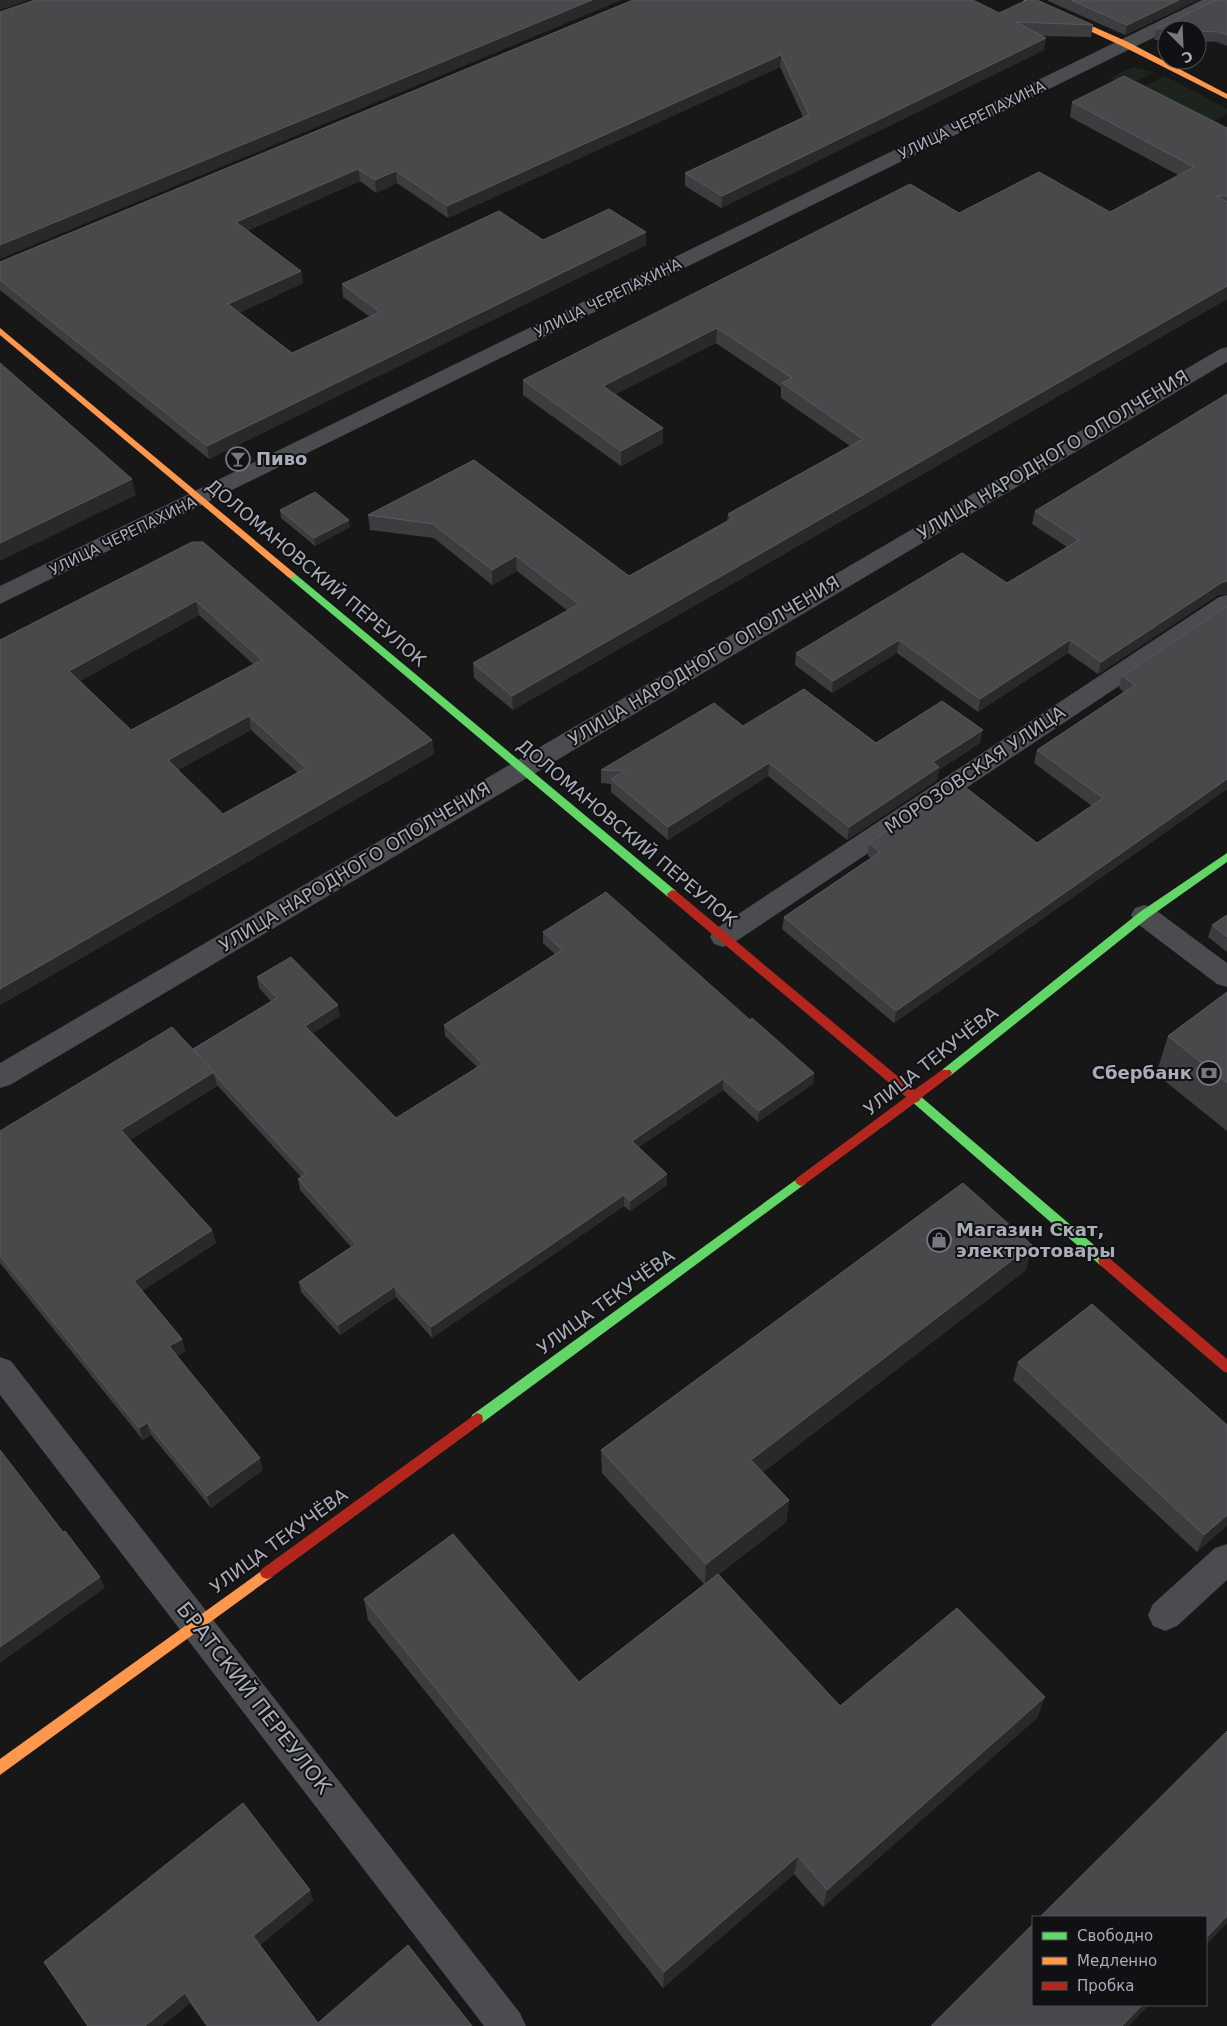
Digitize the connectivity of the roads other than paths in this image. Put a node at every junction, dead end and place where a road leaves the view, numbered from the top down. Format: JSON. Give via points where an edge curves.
{"nodes":[{"id":1,"x":1027,"y":0,"type":"edge"},
{"id":2,"x":1216,"y":0,"type":"edge"},
{"id":3,"x":1125,"y":44,"type":"junction"},
{"id":4,"x":1227,"y":97,"type":"edge"},
{"id":5,"x":0,"y":331,"type":"edge"},
{"id":6,"x":1227,"y":353,"type":"edge"},
{"id":7,"x":200,"y":499,"type":"junction"},
{"id":8,"x":0,"y":596,"type":"edge"},
{"id":9,"x":1227,"y":603,"type":"edge"},
{"id":10,"x":522,"y":768,"type":"junction"},
{"id":11,"x":1227,"y":856,"type":"edge"},
{"id":12,"x":1144,"y":915,"type":"junction"},
{"id":13,"x":723,"y":937,"type":"junction"},
{"id":14,"x":1227,"y":977,"type":"edge"},
{"id":15,"x":0,"y":1077,"type":"edge"},
{"id":16,"x":915,"y":1098,"type":"junction"},
{"id":17,"x":1227,"y":1367,"type":"edge"},
{"id":18,"x":0,"y":1371,"type":"edge"},
{"id":19,"x":1227,"y":1560,"type":"edge"},
{"id":20,"x":1165,"y":1615,"type":"dead end"},
{"id":21,"x":197,"y":1624,"type":"junction"},
{"id":22,"x":0,"y":1768,"type":"edge"},
{"id":23,"x":507,"y":2026,"type":"edge"}],
"edges":[{"from":1,"to":3,"type":"main road"},
{"from":2,"to":3,"type":"street","name":"УЛИЦА ЧЕРЕПАХИНА"},
{"from":3,"to":4,"type":"main road"},
{"from":3,"to":7,"type":"street","name":"УЛИЦА ЧЕРЕПАХИНА"},
{"from":5,"to":7,"type":"main road","name":"ДОЛОМАНОВСКИЙ ПЕРЕУЛОК"},
{"from":6,"to":10,"type":"street","name":"УЛИЦА НАРОДНОГО ОПОЛЧЕНИЯ"},
{"from":7,"to":8,"type":"street","name":"УЛИЦА ЧЕРЕПАХИНА"},
{"from":7,"to":10,"type":"main road","name":"ДОЛОМАНОВСКИЙ ПЕРЕУЛОК"},
{"from":9,"to":13,"type":"street","name":"МОРОЗОВСКАЯ УЛИЦА"},
{"from":10,"to":13,"type":"main road","name":"ДОЛОМАНОВСКИЙ ПЕРЕУЛОК"},
{"from":10,"to":15,"type":"street","name":"УЛИЦА НАРОДНОГО ОПОЛЧЕНИЯ"},
{"from":11,"to":12,"type":"main road","name":"УЛИЦА ТЕКУЧЁВА"},
{"from":12,"to":14,"type":"street"},
{"from":12,"to":16,"type":"main road","name":"УЛИЦА ТЕКУЧЁВА"},
{"from":13,"to":16,"type":"main road","name":"ДОЛОМАНОВСКИЙ ПЕРЕУЛОК"},
{"from":16,"to":17,"type":"main road","name":"ДОЛОМАНОВСКИЙ ПЕРЕУЛОК"},
{"from":16,"to":21,"type":"main road","name":"УЛИЦА ТЕКУЧЁВА"},
{"from":18,"to":21,"type":"street","name":"БРАТСКИЙ ПЕРЕУЛОК"},
{"from":19,"to":20,"type":"street"},
{"from":21,"to":22,"type":"main road","name":"УЛИЦА ТЕКУЧЁВА"},
{"from":21,"to":23,"type":"street","name":"БРАТСКИЙ ПЕРЕУЛОК"}]}
